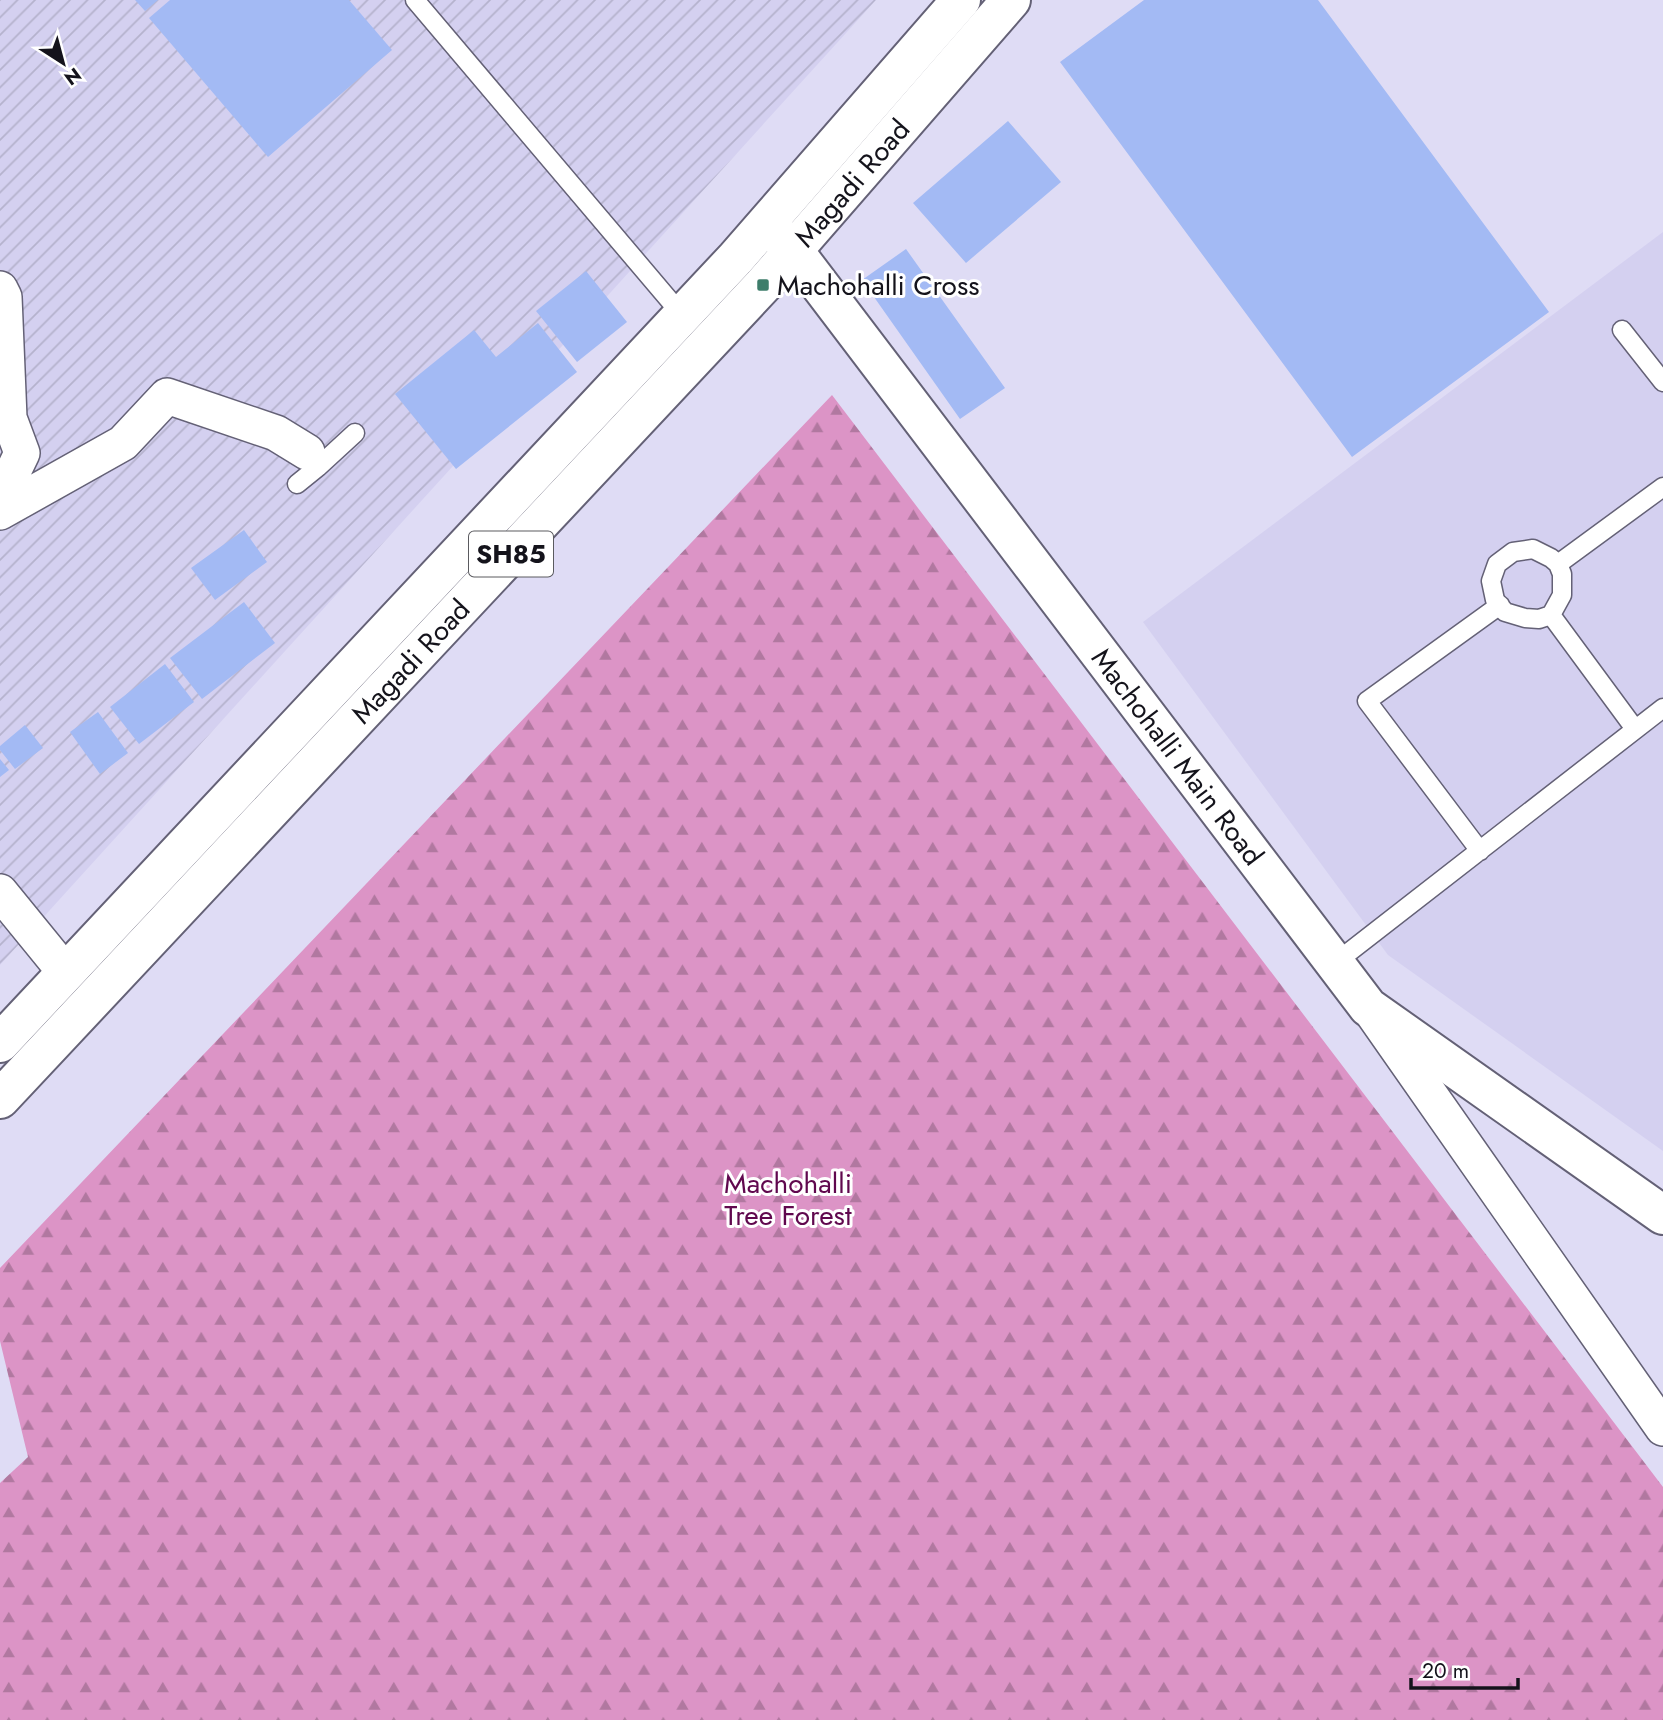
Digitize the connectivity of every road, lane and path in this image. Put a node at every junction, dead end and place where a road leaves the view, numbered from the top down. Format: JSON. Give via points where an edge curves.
{"nodes":[{"id":1,"x":415,"y":0,"type":"edge"},
{"id":2,"x":961,"y":0,"type":"edge"},
{"id":3,"x":1010,"y":0,"type":"edge"},
{"id":4,"x":766,"y":223,"type":"junction"},
{"id":5,"x":794,"y":251,"type":"junction"},
{"id":6,"x":0,"y":289,"type":"edge"},
{"id":7,"x":682,"y":315,"type":"junction"},
{"id":8,"x":1622,"y":330,"type":"dead end"},
{"id":9,"x":1663,"y":382,"type":"edge"},
{"id":10,"x":355,"y":433,"type":"dead end"},
{"id":11,"x":308,"y":468,"type":"joint"},
{"id":12,"x":1663,"y":487,"type":"edge"},
{"id":13,"x":0,"y":499,"type":"edge"},
{"id":14,"x":0,"y":513,"type":"edge"},
{"id":15,"x":1558,"y":564,"type":"junction"},
{"id":16,"x":1500,"y":605,"type":"junction"},
{"id":17,"x":1551,"y":615,"type":"junction"},
{"id":18,"x":1663,"y":708,"type":"edge"},
{"id":19,"x":1635,"y":729,"type":"junction"},
{"id":20,"x":1480,"y":851,"type":"junction"},
{"id":21,"x":0,"y":891,"type":"edge"},
{"id":22,"x":1335,"y":963,"type":"junction"},
{"id":23,"x":66,"y":973,"type":"junction"},
{"id":24,"x":1368,"y":1007,"type":"junction"},
{"id":25,"x":0,"y":1043,"type":"edge"},
{"id":26,"x":0,"y":1099,"type":"edge"},
{"id":27,"x":1663,"y":1215,"type":"edge"},
{"id":28,"x":1663,"y":1428,"type":"edge"}],
"edges":[{"from":1,"to":7,"type":"lane"},
{"from":2,"to":4,"type":"main road","name":"Magadi Road","number":"SH85"},
{"from":3,"to":5,"type":"main road","name":"Magadi Road","number":"SH85"},
{"from":4,"to":5,"type":"main road","name":"Machohalli Main Road"},
{"from":4,"to":7,"type":"main road","name":"Magadi Road","number":"SH85"},
{"from":5,"to":22,"type":"main road","name":"Machohalli Main Road"},
{"from":5,"to":26,"type":"main road","name":"Magadi Road","number":"SH85"},
{"from":6,"to":13,"type":"street","via":[[9,418],[22,453]]},
{"from":7,"to":23,"type":"main road","name":"Magadi Road","number":"SH85"},
{"from":8,"to":9,"type":"lane"},
{"from":10,"to":11,"type":"lane"},
{"from":11,"to":14,"type":"street","via":[[275,433],[167,396],[123,443]]},
{"from":12,"to":15,"type":"lane"},
{"from":15,"to":16,"type":"lane","via":[[1533,549],[1513,552],[1497,564],[1491,581]]},
{"from":15,"to":17,"type":"lane","via":[[1562,596]]},
{"from":16,"to":17,"type":"lane","via":[[1505,612],[1525,618]]},
{"from":16,"to":20,"type":"lane","via":[[1367,701]]},
{"from":17,"to":19,"type":"lane"},
{"from":18,"to":19,"type":"lane"},
{"from":19,"to":20,"type":"lane"},
{"from":20,"to":22,"type":"lane"},
{"from":21,"to":23,"type":"street"},
{"from":22,"to":24,"type":"main road","name":"Machohalli Main Road"},
{"from":23,"to":25,"type":"main road","name":"Magadi Road","number":"SH85"},
{"from":24,"to":27,"type":"main road","name":"Machohalli Main Road"},
{"from":24,"to":28,"type":"street"}]}
